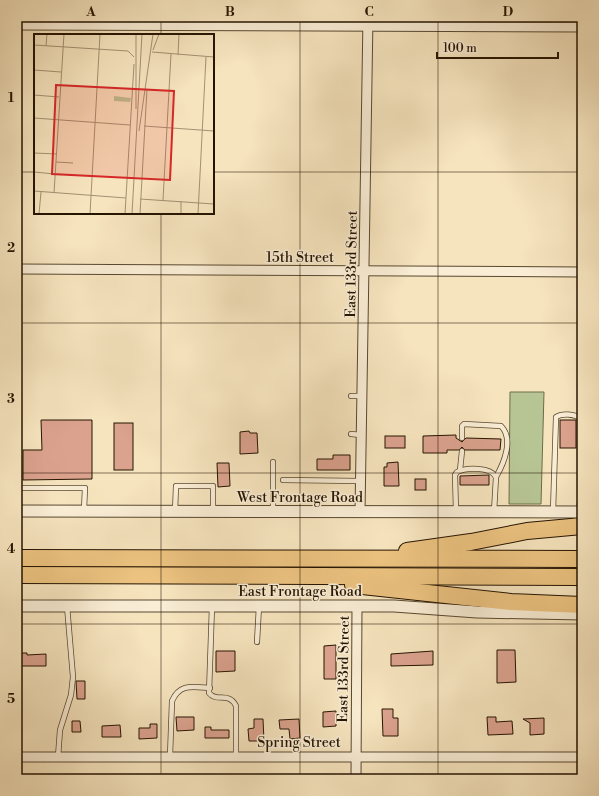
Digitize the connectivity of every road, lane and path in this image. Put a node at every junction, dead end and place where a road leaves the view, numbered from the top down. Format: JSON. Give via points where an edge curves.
{"nodes":[{"id":1,"x":133,"y":21,"type":"edge"},
{"id":2,"x":368,"y":21,"type":"edge"},
{"id":3,"x":520,"y":22,"type":"edge"},
{"id":4,"x":17,"y":25,"type":"edge"},
{"id":5,"x":582,"y":27,"type":"edge"},
{"id":6,"x":82,"y":30,"type":"edge"},
{"id":7,"x":17,"y":269,"type":"edge"},
{"id":8,"x":365,"y":271,"type":"junction"},
{"id":9,"x":582,"y":272,"type":"edge"},
{"id":10,"x":351,"y":396,"type":"dead end"},
{"id":11,"x":362,"y":396,"type":"junction"},
{"id":12,"x":351,"y":434,"type":"dead end"},
{"id":13,"x":361,"y":435,"type":"junction"},
{"id":14,"x":462,"y":438,"type":"dead end"},
{"id":15,"x":582,"y":447,"type":"edge"},
{"id":16,"x":462,"y":451,"type":"dead end"},
{"id":17,"x":273,"y":462,"type":"dead end"},
{"id":18,"x":460,"y":470,"type":"junction"},
{"id":19,"x":496,"y":477,"type":"junction"},
{"id":20,"x":582,"y":479,"type":"edge"},
{"id":21,"x":283,"y":480,"type":"dead end"},
{"id":22,"x":360,"y":482,"type":"junction"},
{"id":23,"x":17,"y":488,"type":"edge"},
{"id":24,"x":17,"y":511,"type":"edge"},
{"id":25,"x":84,"y":511,"type":"junction"},
{"id":26,"x":175,"y":512,"type":"junction"},
{"id":27,"x":213,"y":512,"type":"junction"},
{"id":28,"x":273,"y":512,"type":"junction"},
{"id":29,"x":360,"y":512,"type":"junction"},
{"id":30,"x":456,"y":512,"type":"junction"},
{"id":31,"x":494,"y":512,"type":"junction"},
{"id":32,"x":553,"y":512,"type":"junction"},
{"id":33,"x":581,"y":517,"type":"edge"},
{"id":34,"x":17,"y":558,"type":"edge"},
{"id":35,"x":343,"y":559,"type":"junction"},
{"id":36,"x":582,"y":559,"type":"edge"},
{"id":37,"x":17,"y":575,"type":"edge"},
{"id":38,"x":317,"y":576,"type":"junction"},
{"id":39,"x":582,"y":577,"type":"edge"},
{"id":40,"x":582,"y":605,"type":"edge"},
{"id":41,"x":17,"y":606,"type":"edge"},
{"id":42,"x":67,"y":606,"type":"junction"},
{"id":43,"x":212,"y":606,"type":"junction"},
{"id":44,"x":259,"y":606,"type":"junction"},
{"id":45,"x":357,"y":606,"type":"junction"},
{"id":46,"x":582,"y":614,"type":"edge"},
{"id":47,"x":257,"y":642,"type":"dead end"},
{"id":48,"x":210,"y":688,"type":"junction"},
{"id":49,"x":170,"y":756,"type":"junction"},
{"id":50,"x":236,"y":756,"type":"junction"},
{"id":51,"x":356,"y":756,"type":"junction"},
{"id":52,"x":17,"y":757,"type":"edge"},
{"id":53,"x":58,"y":757,"type":"junction"},
{"id":54,"x":582,"y":757,"type":"edge"},
{"id":55,"x":356,"y":779,"type":"edge"}],
"edges":[{"from":1,"to":2,"type":"street"},
{"from":1,"to":6,"type":"street"},
{"from":2,"to":3,"type":"street"},
{"from":2,"to":8,"type":"street","name":"East 133rd Street"},
{"from":3,"to":5,"type":"street"},
{"from":4,"to":6,"type":"street"},
{"from":7,"to":8,"type":"street","name":"15th Street"},
{"from":8,"to":9,"type":"street","name":"15th Street"},
{"from":8,"to":11,"type":"street","name":"East 133rd Street"},
{"from":10,"to":11,"type":"lane"},
{"from":11,"to":13,"type":"street","name":"East 133rd Street"},
{"from":12,"to":13,"type":"lane"},
{"from":13,"to":22,"type":"street","name":"East 133rd Street"},
{"from":14,"to":19,"type":"lane","via":[[464,424],[501,426],[507,436],[505,462]]},
{"from":15,"to":32,"type":"lane","via":[[580,418],[573,415],[556,417]]},
{"from":16,"to":18,"type":"lane"},
{"from":17,"to":28,"type":"lane"},
{"from":18,"to":19,"type":"lane","via":[[489,470]]},
{"from":18,"to":30,"type":"lane","via":[[455,475]]},
{"from":19,"to":31,"type":"lane"},
{"from":20,"to":33,"type":"lane"},
{"from":21,"to":22,"type":"lane"},
{"from":22,"to":29,"type":"street","name":"East 133rd Street"},
{"from":23,"to":25,"type":"lane","via":[[85,488]]},
{"from":24,"to":25,"type":"street","name":"West Frontage Road"},
{"from":25,"to":26,"type":"street","name":"West Frontage Road"},
{"from":26,"to":27,"type":"street","name":"West Frontage Road"},
{"from":26,"to":27,"type":"lane","via":[[176,486],[213,486]]},
{"from":27,"to":28,"type":"street","name":"West Frontage Road"},
{"from":28,"to":29,"type":"street","name":"West Frontage Road"},
{"from":29,"to":30,"type":"street","name":"West Frontage Road"},
{"from":30,"to":31,"type":"street","name":"West Frontage Road"},
{"from":31,"to":32,"type":"street","name":"West Frontage Road"},
{"from":32,"to":33,"type":"street","name":"West Frontage Road"},
{"from":33,"to":35,"type":"highway","via":[[471,542]]},
{"from":34,"to":35,"type":"highway"},
{"from":35,"to":36,"type":"highway"},
{"from":37,"to":38,"type":"highway"},
{"from":38,"to":39,"type":"highway"},
{"from":38,"to":40,"type":"highway","via":[[345,584],[477,599]]},
{"from":41,"to":42,"type":"street","name":"East Frontage Road"},
{"from":42,"to":43,"type":"street","name":"East Frontage Road"},
{"from":42,"to":53,"type":"lane","via":[[73,677],[71,695],[60,730]]},
{"from":43,"to":44,"type":"street","name":"East Frontage Road"},
{"from":43,"to":48,"type":"lane"},
{"from":44,"to":45,"type":"street","name":"East Frontage Road"},
{"from":44,"to":47,"type":"lane"},
{"from":45,"to":46,"type":"street","name":"East Frontage Road"},
{"from":45,"to":51,"type":"street","name":"East 133rd Street"},
{"from":48,"to":49,"type":"lane","via":[[185,687],[175,694],[172,701]]},
{"from":48,"to":50,"type":"lane","via":[[212,696],[229,698],[236,706]]},
{"from":49,"to":50,"type":"street","name":"Spring Street"},
{"from":49,"to":53,"type":"street","name":"Spring Street"},
{"from":50,"to":51,"type":"street","name":"Spring Street"},
{"from":51,"to":54,"type":"street","name":"Spring Street"},
{"from":51,"to":55,"type":"street","name":"East 133rd Street"},
{"from":52,"to":53,"type":"street","name":"Spring Street"}]}
